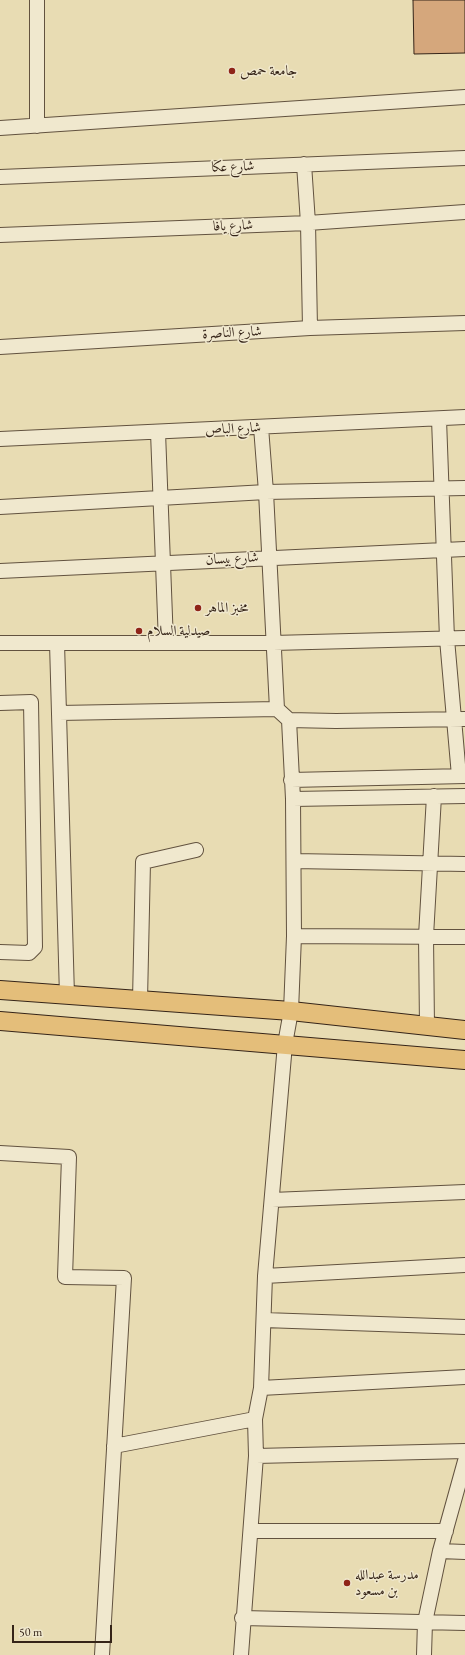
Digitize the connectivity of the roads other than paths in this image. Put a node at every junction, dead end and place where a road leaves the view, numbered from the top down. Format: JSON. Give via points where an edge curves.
{"nodes":[{"id":1,"x":37,"y":0,"type":"edge"},
{"id":2,"x":465,"y":97,"type":"edge"},
{"id":3,"x":37,"y":126,"type":"junction"},
{"id":4,"x":0,"y":128,"type":"edge"},
{"id":5,"x":465,"y":158,"type":"edge"},
{"id":6,"x":304,"y":164,"type":"junction"},
{"id":7,"x":0,"y":177,"type":"edge"},
{"id":8,"x":465,"y":212,"type":"edge"},
{"id":9,"x":308,"y":223,"type":"junction"},
{"id":10,"x":0,"y":235,"type":"edge"},
{"id":11,"x":465,"y":323,"type":"edge"},
{"id":12,"x":310,"y":328,"type":"junction"},
{"id":13,"x":0,"y":347,"type":"edge"},
{"id":14,"x":465,"y":417,"type":"edge"},
{"id":15,"x":439,"y":419,"type":"junction"},
{"id":16,"x":261,"y":427,"type":"junction"},
{"id":17,"x":158,"y":432,"type":"junction"},
{"id":18,"x":0,"y":439,"type":"edge"},
{"id":19,"x":465,"y":488,"type":"edge"},
{"id":20,"x":441,"y":490,"type":"junction"},
{"id":21,"x":266,"y":492,"type":"junction"},
{"id":22,"x":160,"y":497,"type":"junction"},
{"id":23,"x":0,"y":506,"type":"edge"},
{"id":24,"x":444,"y":549,"type":"junction"},
{"id":25,"x":465,"y":549,"type":"edge"},
{"id":26,"x":270,"y":557,"type":"junction"},
{"id":27,"x":163,"y":562,"type":"junction"},
{"id":28,"x":0,"y":571,"type":"edge"},
{"id":29,"x":465,"y":638,"type":"edge"},
{"id":30,"x":447,"y":639,"type":"junction"},
{"id":31,"x":0,"y":643,"type":"edge"},
{"id":32,"x":57,"y":643,"type":"junction"},
{"id":33,"x":166,"y":644,"type":"junction"},
{"id":34,"x":273,"y":644,"type":"junction"},
{"id":35,"x":0,"y":703,"type":"edge"},
{"id":36,"x":277,"y":709,"type":"junction"},
{"id":37,"x":59,"y":713,"type":"junction"},
{"id":38,"x":460,"y":719,"type":"edge"},
{"id":39,"x":289,"y":720,"type":"junction"},
{"id":40,"x":462,"y":776,"type":"edge"},
{"id":41,"x":291,"y":780,"type":"junction"},
{"id":42,"x":434,"y":796,"type":"junction"},
{"id":43,"x":465,"y":796,"type":"edge"},
{"id":44,"x":293,"y":799,"type":"junction"},
{"id":45,"x":196,"y":850,"type":"dead end"},
{"id":46,"x":294,"y":861,"type":"junction"},
{"id":47,"x":430,"y":864,"type":"junction"},
{"id":48,"x":465,"y":864,"type":"edge"},
{"id":49,"x":294,"y":936,"type":"junction"},
{"id":50,"x":426,"y":936,"type":"junction"},
{"id":51,"x":465,"y":936,"type":"edge"},
{"id":52,"x":0,"y":952,"type":"edge"},
{"id":53,"x":0,"y":990,"type":"edge"},
{"id":54,"x":67,"y":996,"type":"junction"},
{"id":55,"x":140,"y":1000,"type":"junction"},
{"id":56,"x":291,"y":1011,"type":"junction"},
{"id":57,"x":0,"y":1021,"type":"edge"},
{"id":58,"x":427,"y":1027,"type":"junction"},
{"id":59,"x":465,"y":1030,"type":"edge"},
{"id":60,"x":285,"y":1044,"type":"junction"},
{"id":61,"x":465,"y":1060,"type":"edge"},
{"id":62,"x":0,"y":1153,"type":"edge"},
{"id":63,"x":465,"y":1192,"type":"edge"},
{"id":64,"x":272,"y":1200,"type":"junction"},
{"id":65,"x":465,"y":1265,"type":"edge"},
{"id":66,"x":265,"y":1276,"type":"junction"},
{"id":67,"x":264,"y":1320,"type":"junction"},
{"id":68,"x":465,"y":1327,"type":"edge"},
{"id":69,"x":465,"y":1377,"type":"edge"},
{"id":70,"x":260,"y":1388,"type":"junction"},
{"id":71,"x":255,"y":1419,"type":"junction"},
{"id":72,"x":114,"y":1446,"type":"junction"},
{"id":73,"x":465,"y":1451,"type":"edge"},
{"id":74,"x":256,"y":1456,"type":"junction"},
{"id":75,"x":465,"y":1461,"type":"edge"},
{"id":76,"x":462,"y":1483,"type":"edge"},
{"id":77,"x":251,"y":1531,"type":"junction"},
{"id":78,"x":446,"y":1531,"type":"junction"},
{"id":79,"x":440,"y":1551,"type":"junction"},
{"id":80,"x":465,"y":1552,"type":"edge"},
{"id":81,"x":242,"y":1618,"type":"junction"},
{"id":82,"x":425,"y":1622,"type":"junction"},
{"id":83,"x":465,"y":1623,"type":"edge"},
{"id":84,"x":102,"y":1655,"type":"edge"},
{"id":85,"x":241,"y":1655,"type":"edge"},
{"id":86,"x":424,"y":1655,"type":"edge"}],
"edges":[{"from":1,"to":3,"type":"street"},
{"from":2,"to":3,"type":"street"},
{"from":3,"to":4,"type":"street"},
{"from":5,"to":6,"type":"street","name":"شارع عكا"},
{"from":6,"to":7,"type":"street","name":"شارع عكا"},
{"from":6,"to":9,"type":"street"},
{"from":8,"to":9,"type":"street","name":"شارع يافا"},
{"from":9,"to":10,"type":"street","name":"شارع يافا"},
{"from":9,"to":12,"type":"street"},
{"from":11,"to":12,"type":"street","name":"شارع الناصرة"},
{"from":12,"to":13,"type":"street","name":"شارع الناصرة"},
{"from":14,"to":15,"type":"street","name":"شارع الباص"},
{"from":15,"to":16,"type":"street","name":"شارع الباص"},
{"from":15,"to":20,"type":"street"},
{"from":16,"to":17,"type":"street","name":"شارع الباص"},
{"from":16,"to":21,"type":"street"},
{"from":17,"to":18,"type":"street","name":"شارع الباص"},
{"from":17,"to":22,"type":"street"},
{"from":19,"to":20,"type":"street"},
{"from":20,"to":21,"type":"street"},
{"from":20,"to":24,"type":"street"},
{"from":21,"to":22,"type":"street"},
{"from":21,"to":26,"type":"street"},
{"from":22,"to":23,"type":"street"},
{"from":22,"to":27,"type":"street"},
{"from":24,"to":25,"type":"street","name":"شارع بيسان"},
{"from":24,"to":26,"type":"street","name":"شارع بيسان"},
{"from":24,"to":30,"type":"street"},
{"from":26,"to":27,"type":"street","name":"شارع بيسان"},
{"from":26,"to":34,"type":"street"},
{"from":27,"to":28,"type":"street","name":"شارع بيسان"},
{"from":27,"to":33,"type":"street"},
{"from":29,"to":30,"type":"street"},
{"from":30,"to":34,"type":"street"},
{"from":30,"to":38,"type":"street"},
{"from":31,"to":32,"type":"street"},
{"from":32,"to":33,"type":"street"},
{"from":32,"to":37,"type":"street"},
{"from":33,"to":34,"type":"street"},
{"from":34,"to":36,"type":"street"},
{"from":35,"to":52,"type":"street","via":[[31,702],[36,947],[29,953]]},
{"from":36,"to":37,"type":"street"},
{"from":36,"to":39,"type":"street"},
{"from":37,"to":54,"type":"street"},
{"from":38,"to":39,"type":"street"},
{"from":38,"to":40,"type":"street"},
{"from":39,"to":41,"type":"street"},
{"from":40,"to":41,"type":"street"},
{"from":41,"to":44,"type":"street"},
{"from":42,"to":43,"type":"street"},
{"from":42,"to":44,"type":"street"},
{"from":42,"to":47,"type":"street"},
{"from":44,"to":46,"type":"street"},
{"from":45,"to":55,"type":"street","via":[[143,862]]},
{"from":46,"to":47,"type":"street"},
{"from":46,"to":49,"type":"street"},
{"from":47,"to":48,"type":"street"},
{"from":47,"to":50,"type":"street"},
{"from":49,"to":50,"type":"street"},
{"from":49,"to":56,"type":"street"},
{"from":50,"to":51,"type":"street"},
{"from":50,"to":58,"type":"street"},
{"from":53,"to":54,"type":"main road"},
{"from":54,"to":55,"type":"main road"},
{"from":55,"to":56,"type":"main road"},
{"from":56,"to":58,"type":"main road"},
{"from":56,"to":60,"type":"street"},
{"from":57,"to":60,"type":"main road"},
{"from":58,"to":59,"type":"main road"},
{"from":60,"to":61,"type":"main road"},
{"from":60,"to":64,"type":"street"},
{"from":62,"to":72,"type":"street","via":[[69,1157],[65,1277],[124,1278]]},
{"from":63,"to":64,"type":"street"},
{"from":64,"to":66,"type":"street"},
{"from":65,"to":66,"type":"street"},
{"from":66,"to":67,"type":"street"},
{"from":67,"to":68,"type":"street"},
{"from":67,"to":70,"type":"street"},
{"from":69,"to":70,"type":"street"},
{"from":70,"to":71,"type":"street"},
{"from":71,"to":72,"type":"street"},
{"from":71,"to":74,"type":"street"},
{"from":72,"to":84,"type":"street"},
{"from":73,"to":74,"type":"street"},
{"from":74,"to":77,"type":"street"},
{"from":75,"to":76,"type":"street"},
{"from":76,"to":78,"type":"street"},
{"from":77,"to":78,"type":"street"},
{"from":77,"to":81,"type":"street"},
{"from":78,"to":79,"type":"street"},
{"from":79,"to":80,"type":"street"},
{"from":79,"to":82,"type":"street"},
{"from":81,"to":82,"type":"street"},
{"from":81,"to":85,"type":"street"},
{"from":82,"to":83,"type":"street"},
{"from":82,"to":86,"type":"street"}]}
